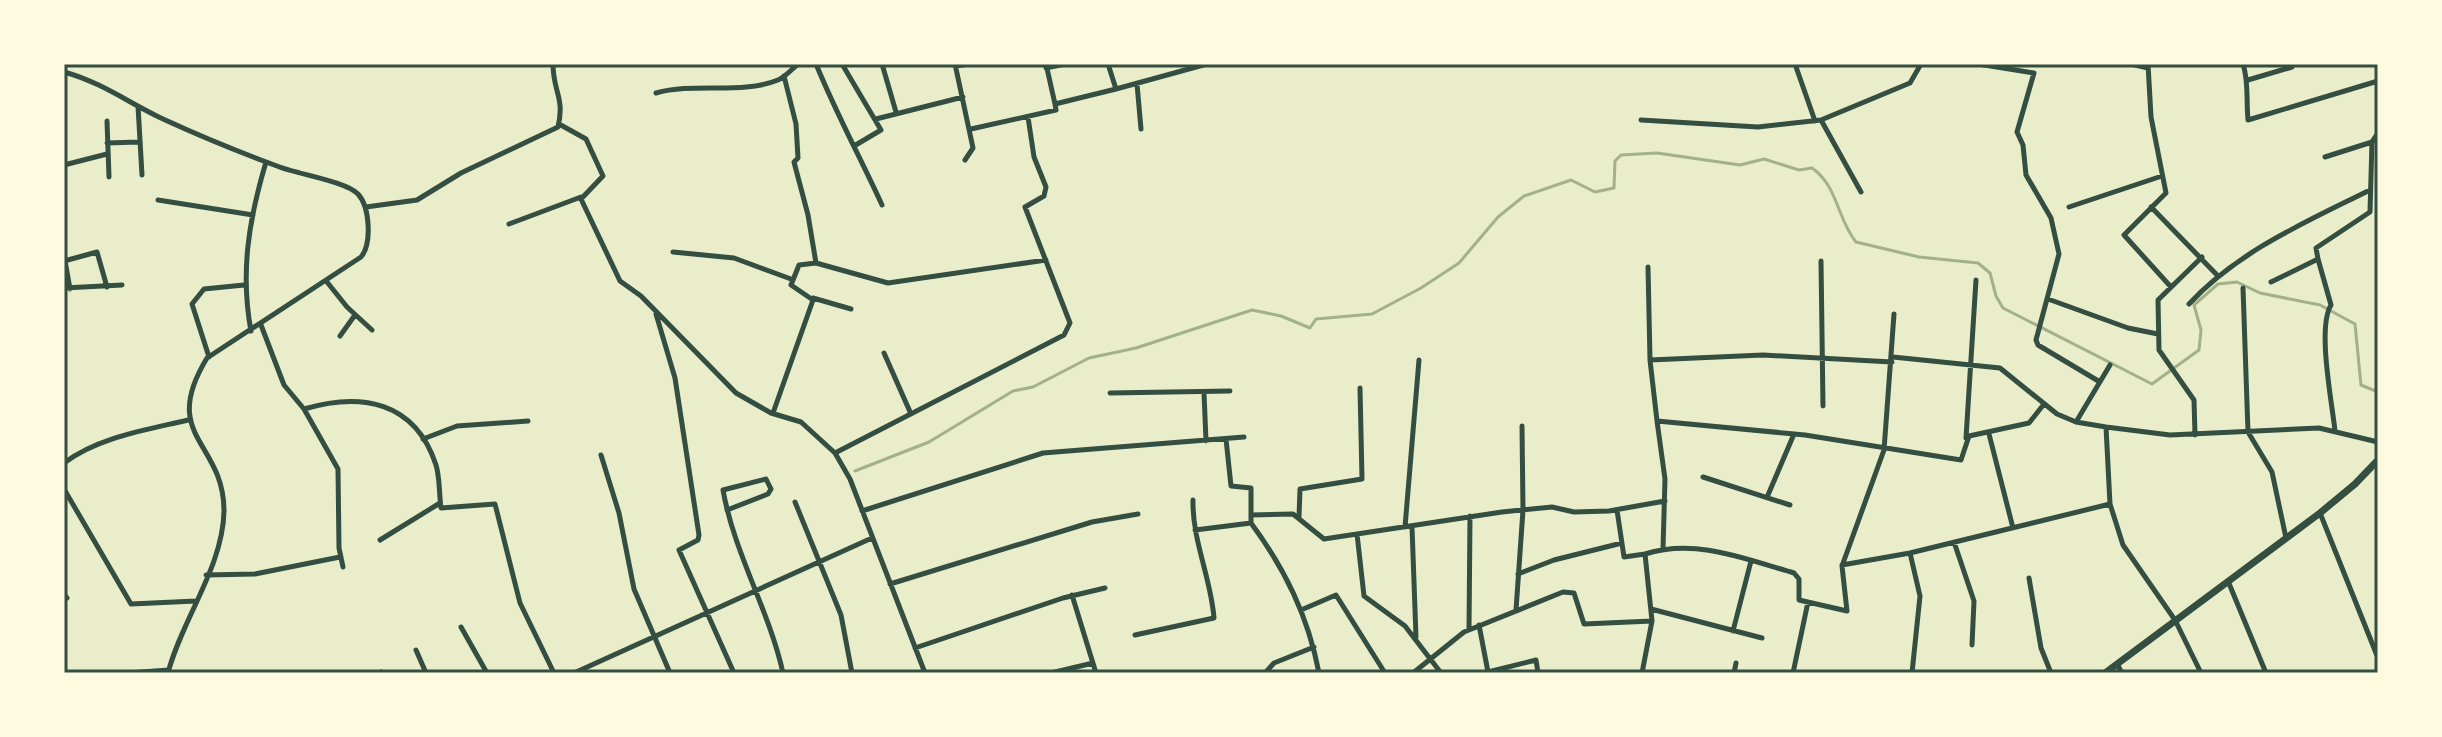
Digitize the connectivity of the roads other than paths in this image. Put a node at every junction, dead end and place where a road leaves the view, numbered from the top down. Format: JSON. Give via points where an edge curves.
{"nodes":[{"id":1,"x":553,"y":64,"type":"edge"},
{"id":2,"x":798,"y":64,"type":"edge"},
{"id":3,"x":816,"y":64,"type":"edge"},
{"id":4,"x":842,"y":64,"type":"edge"},
{"id":5,"x":882,"y":64,"type":"edge"},
{"id":6,"x":969,"y":64,"type":"edge"},
{"id":7,"x":1065,"y":64,"type":"edge"},
{"id":8,"x":1108,"y":64,"type":"edge"},
{"id":9,"x":1207,"y":64,"type":"edge"},
{"id":10,"x":1795,"y":64,"type":"edge"},
{"id":11,"x":1921,"y":64,"type":"edge"},
{"id":12,"x":1978,"y":64,"type":"edge"},
{"id":13,"x":2131,"y":64,"type":"edge"},
{"id":14,"x":2243,"y":64,"type":"edge"},
{"id":15,"x":956,"y":65,"type":"edge"},
{"id":16,"x":1046,"y":66,"type":"edge"},
{"id":17,"x":2148,"y":66,"type":"edge"},
{"id":18,"x":2292,"y":67,"type":"dead end"},
{"id":19,"x":2279,"y":68,"type":"edge"},
{"id":20,"x":64,"y":72,"type":"edge"},
{"id":21,"x":784,"y":76,"type":"junction"},
{"id":22,"x":2248,"y":80,"type":"junction"},
{"id":23,"x":2378,"y":81,"type":"edge"},
{"id":24,"x":1137,"y":84,"type":"junction"},
{"id":25,"x":1116,"y":89,"type":"junction"},
{"id":26,"x":656,"y":93,"type":"dead end"},
{"id":27,"x":963,"y":97,"type":"junction"},
{"id":28,"x":1055,"y":104,"type":"junction"},
{"id":29,"x":138,"y":105,"type":"junction"},
{"id":30,"x":896,"y":112,"type":"junction"},
{"id":31,"x":1028,"y":117,"type":"junction"},
{"id":32,"x":876,"y":119,"type":"junction"},
{"id":33,"x":1641,"y":120,"type":"dead end"},
{"id":34,"x":107,"y":121,"type":"dead end"},
{"id":35,"x":1818,"y":121,"type":"junction"},
{"id":36,"x":559,"y":124,"type":"junction"},
{"id":37,"x":971,"y":129,"type":"junction"},
{"id":38,"x":1141,"y":129,"type":"dead end"},
{"id":39,"x":2378,"y":133,"type":"edge"},
{"id":40,"x":139,"y":142,"type":"junction"},
{"id":41,"x":2372,"y":142,"type":"junction"},
{"id":42,"x":107,"y":143,"type":"junction"},
{"id":43,"x":854,"y":146,"type":"junction"},
{"id":44,"x":107,"y":154,"type":"junction"},
{"id":45,"x":2325,"y":157,"type":"dead end"},
{"id":46,"x":965,"y":160,"type":"dead end"},
{"id":47,"x":266,"y":162,"type":"junction"},
{"id":48,"x":64,"y":165,"type":"edge"},
{"id":49,"x":142,"y":175,"type":"dead end"},
{"id":50,"x":2162,"y":176,"type":"junction"},
{"id":51,"x":109,"y":177,"type":"dead end"},
{"id":52,"x":2370,"y":190,"type":"junction"},
{"id":53,"x":1861,"y":192,"type":"dead end"},
{"id":54,"x":582,"y":197,"type":"junction"},
{"id":55,"x":158,"y":200,"type":"dead end"},
{"id":56,"x":882,"y":205,"type":"dead end"},
{"id":57,"x":366,"y":207,"type":"junction"},
{"id":58,"x":2069,"y":207,"type":"dead end"},
{"id":59,"x":2151,"y":207,"type":"junction"},
{"id":60,"x":253,"y":215,"type":"junction"},
{"id":61,"x":509,"y":224,"type":"dead end"},
{"id":62,"x":673,"y":252,"type":"dead end"},
{"id":63,"x":2202,"y":257,"type":"junction"},
{"id":64,"x":2318,"y":259,"type":"junction"},
{"id":65,"x":1046,"y":260,"type":"junction"},
{"id":66,"x":64,"y":261,"type":"edge"},
{"id":67,"x":1821,"y":261,"type":"dead end"},
{"id":68,"x":816,"y":263,"type":"junction"},
{"id":69,"x":1648,"y":267,"type":"dead end"},
{"id":70,"x":2218,"y":276,"type":"junction"},
{"id":71,"x":791,"y":279,"type":"junction"},
{"id":72,"x":1976,"y":280,"type":"dead end"},
{"id":73,"x":327,"y":282,"type":"junction"},
{"id":74,"x":2271,"y":282,"type":"dead end"},
{"id":75,"x":122,"y":285,"type":"dead end"},
{"id":76,"x":244,"y":285,"type":"junction"},
{"id":77,"x":107,"y":287,"type":"junction"},
{"id":78,"x":2171,"y":287,"type":"junction"},
{"id":79,"x":2243,"y":288,"type":"dead end"},
{"id":80,"x":67,"y":289,"type":"edge"},
{"id":81,"x":813,"y":298,"type":"junction"},
{"id":82,"x":2048,"y":298,"type":"junction"},
{"id":83,"x":2189,"y":304,"type":"dead end"},
{"id":84,"x":851,"y":309,"type":"dead end"},
{"id":85,"x":655,"y":312,"type":"junction"},
{"id":86,"x":1894,"y":314,"type":"dead end"},
{"id":87,"x":355,"y":315,"type":"junction"},
{"id":88,"x":261,"y":325,"type":"junction"},
{"id":89,"x":372,"y":330,"type":"dead end"},
{"id":90,"x":251,"y":331,"type":"junction"},
{"id":91,"x":2158,"y":334,"type":"junction"},
{"id":92,"x":340,"y":336,"type":"dead end"},
{"id":93,"x":884,"y":353,"type":"dead end"},
{"id":94,"x":209,"y":357,"type":"junction"},
{"id":95,"x":1823,"y":357,"type":"junction"},
{"id":96,"x":1892,"y":359,"type":"junction"},
{"id":97,"x":1419,"y":360,"type":"dead end"},
{"id":98,"x":1650,"y":360,"type":"junction"},
{"id":99,"x":1971,"y":364,"type":"junction"},
{"id":100,"x":2110,"y":365,"type":"dead end"},
{"id":101,"x":2100,"y":382,"type":"junction"},
{"id":102,"x":1360,"y":388,"type":"dead end"},
{"id":103,"x":1230,"y":391,"type":"dead end"},
{"id":104,"x":1110,"y":393,"type":"dead end"},
{"id":105,"x":1204,"y":393,"type":"junction"},
{"id":106,"x":2044,"y":404,"type":"junction"},
{"id":107,"x":1823,"y":406,"type":"dead end"},
{"id":108,"x":304,"y":409,"type":"junction"},
{"id":109,"x":773,"y":413,"type":"junction"},
{"id":110,"x":911,"y":414,"type":"junction"},
{"id":111,"x":188,"y":420,"type":"junction"},
{"id":112,"x":528,"y":421,"type":"dead end"},
{"id":113,"x":1657,"y":421,"type":"junction"},
{"id":114,"x":2076,"y":422,"type":"junction"},
{"id":115,"x":1522,"y":426,"type":"dead end"},
{"id":116,"x":2106,"y":427,"type":"junction"},
{"id":117,"x":2335,"y":431,"type":"junction"},
{"id":118,"x":2248,"y":432,"type":"junction"},
{"id":119,"x":1794,"y":434,"type":"junction"},
{"id":120,"x":1989,"y":434,"type":"junction"},
{"id":121,"x":2195,"y":435,"type":"junction"},
{"id":122,"x":1244,"y":437,"type":"dead end"},
{"id":123,"x":1966,"y":438,"type":"junction"},
{"id":124,"x":423,"y":439,"type":"junction"},
{"id":125,"x":1226,"y":439,"type":"junction"},
{"id":126,"x":1206,"y":441,"type":"junction"},
{"id":127,"x":2378,"y":442,"type":"edge"},
{"id":128,"x":1884,"y":450,"type":"junction"},
{"id":129,"x":835,"y":453,"type":"junction"},
{"id":130,"x":601,"y":455,"type":"dead end"},
{"id":131,"x":64,"y":463,"type":"edge"},
{"id":132,"x":2377,"y":464,"type":"edge"},
{"id":133,"x":1703,"y":477,"type":"dead end"},
{"id":134,"x":64,"y":489,"type":"edge"},
{"id":135,"x":1768,"y":495,"type":"junction"},
{"id":136,"x":1193,"y":500,"type":"dead end"},
{"id":137,"x":1665,"y":501,"type":"junction"},
{"id":138,"x":795,"y":502,"type":"dead end"},
{"id":139,"x":440,"y":503,"type":"junction"},
{"id":140,"x":2110,"y":504,"type":"junction"},
{"id":141,"x":1790,"y":505,"type":"dead end"},
{"id":142,"x":727,"y":510,"type":"junction"},
{"id":143,"x":1523,"y":510,"type":"junction"},
{"id":144,"x":1617,"y":510,"type":"junction"},
{"id":145,"x":862,"y":511,"type":"junction"},
{"id":146,"x":2320,"y":513,"type":"junction"},
{"id":147,"x":1138,"y":514,"type":"dead end"},
{"id":148,"x":1251,"y":515,"type":"junction"},
{"id":149,"x":1470,"y":516,"type":"junction"},
{"id":150,"x":1299,"y":518,"type":"junction"},
{"id":151,"x":1251,"y":523,"type":"junction"},
{"id":152,"x":1408,"y":527,"type":"junction"},
{"id":153,"x":2013,"y":528,"type":"junction"},
{"id":154,"x":1194,"y":530,"type":"junction"},
{"id":155,"x":1357,"y":534,"type":"junction"},
{"id":156,"x":872,"y":538,"type":"junction"},
{"id":157,"x":2286,"y":538,"type":"junction"},
{"id":158,"x":380,"y":540,"type":"dead end"},
{"id":159,"x":1954,"y":542,"type":"junction"},
{"id":160,"x":1622,"y":543,"type":"junction"},
{"id":161,"x":1663,"y":549,"type":"junction"},
{"id":162,"x":1910,"y":553,"type":"junction"},
{"id":163,"x":1645,"y":554,"type":"junction"},
{"id":164,"x":340,"y":557,"type":"junction"},
{"id":165,"x":820,"y":561,"type":"junction"},
{"id":166,"x":1751,"y":561,"type":"junction"},
{"id":167,"x":1842,"y":566,"type":"junction"},
{"id":168,"x":343,"y":567,"type":"dead end"},
{"id":169,"x":1518,"y":574,"type":"junction"},
{"id":170,"x":206,"y":575,"type":"junction"},
{"id":171,"x":2029,"y":578,"type":"dead end"},
{"id":172,"x":2228,"y":581,"type":"junction"},
{"id":173,"x":890,"y":584,"type":"junction"},
{"id":174,"x":1105,"y":588,"type":"dead end"},
{"id":175,"x":757,"y":590,"type":"junction"},
{"id":176,"x":1072,"y":595,"type":"junction"},
{"id":177,"x":196,"y":601,"type":"junction"},
{"id":178,"x":1808,"y":602,"type":"junction"},
{"id":179,"x":1651,"y":609,"type":"junction"},
{"id":180,"x":1301,"y":610,"type":"junction"},
{"id":181,"x":1516,"y":610,"type":"junction"},
{"id":182,"x":706,"y":612,"type":"junction"},
{"id":183,"x":2175,"y":620,"type":"junction"},
{"id":184,"x":1652,"y":621,"type":"junction"},
{"id":185,"x":1479,"y":625,"type":"junction"},
{"id":186,"x":461,"y":627,"type":"dead end"},
{"id":187,"x":1469,"y":630,"type":"junction"},
{"id":188,"x":1733,"y":631,"type":"junction"},
{"id":189,"x":1135,"y":635,"type":"dead end"},
{"id":190,"x":652,"y":638,"type":"junction"},
{"id":191,"x":1416,"y":638,"type":"junction"},
{"id":192,"x":1762,"y":638,"type":"dead end"},
{"id":193,"x":1972,"y":645,"type":"dead end"},
{"id":194,"x":1314,"y":647,"type":"junction"},
{"id":195,"x":915,"y":648,"type":"junction"},
{"id":196,"x":416,"y":650,"type":"dead end"},
{"id":197,"x":2378,"y":658,"type":"edge"},
{"id":198,"x":1429,"y":660,"type":"junction"},
{"id":199,"x":1093,"y":663,"type":"junction"},
{"id":200,"x":1736,"y":663,"type":"dead end"},
{"id":201,"x":2117,"y":664,"type":"junction"},
{"id":202,"x":168,"y":672,"type":"edge"},
{"id":203,"x":1488,"y":672,"type":"edge"},
{"id":204,"x":127,"y":673,"type":"edge"},
{"id":205,"x":426,"y":673,"type":"edge"},
{"id":206,"x":487,"y":673,"type":"edge"},
{"id":207,"x":554,"y":673,"type":"edge"},
{"id":208,"x":574,"y":673,"type":"edge"},
{"id":209,"x":670,"y":673,"type":"edge"},
{"id":210,"x":734,"y":673,"type":"edge"},
{"id":211,"x":783,"y":673,"type":"edge"},
{"id":212,"x":852,"y":673,"type":"edge"},
{"id":213,"x":925,"y":673,"type":"edge"},
{"id":214,"x":1051,"y":673,"type":"edge"},
{"id":215,"x":1096,"y":673,"type":"edge"},
{"id":216,"x":1265,"y":673,"type":"edge"},
{"id":217,"x":1319,"y":673,"type":"edge"},
{"id":218,"x":1385,"y":673,"type":"edge"},
{"id":219,"x":1413,"y":673,"type":"edge"},
{"id":220,"x":1441,"y":673,"type":"edge"},
{"id":221,"x":1538,"y":673,"type":"edge"},
{"id":222,"x":1642,"y":673,"type":"edge"},
{"id":223,"x":1734,"y":673,"type":"edge"},
{"id":224,"x":1793,"y":673,"type":"edge"},
{"id":225,"x":1912,"y":673,"type":"edge"},
{"id":226,"x":2051,"y":673,"type":"edge"},
{"id":227,"x":2105,"y":673,"type":"edge"},
{"id":228,"x":2122,"y":673,"type":"edge"},
{"id":229,"x":2201,"y":673,"type":"edge"},
{"id":230,"x":2266,"y":673,"type":"edge"}],
"edges":[{"from":1,"to":36,"type":"street","via":[[552,81],[563,106]]},
{"from":2,"to":21,"type":"street"},
{"from":3,"to":43,"type":"street"},
{"from":4,"to":32,"type":"street"},
{"from":5,"to":30,"type":"street"},
{"from":6,"to":15,"type":"street"},
{"from":7,"to":16,"type":"street"},
{"from":8,"to":25,"type":"street"},
{"from":9,"to":24,"type":"street"},
{"from":10,"to":35,"type":"street"},
{"from":11,"to":35,"type":"street","via":[[1910,83]]},
{"from":12,"to":82,"type":"street","via":[[2034,73],[2017,132],[2026,175],[2051,218],[2059,254]]},
{"from":13,"to":17,"type":"street"},
{"from":14,"to":22,"type":"street"},
{"from":15,"to":27,"type":"street"},
{"from":16,"to":28,"type":"street"},
{"from":17,"to":50,"type":"street"},
{"from":18,"to":19,"type":"street"},
{"from":19,"to":22,"type":"street"},
{"from":20,"to":29,"type":"street"},
{"from":21,"to":26,"type":"street","via":[[762,84]]},
{"from":21,"to":68,"type":"street","via":[[796,124],[794,162]]},
{"from":22,"to":23,"type":"street","via":[[2248,120]]},
{"from":24,"to":25,"type":"street"},
{"from":24,"to":38,"type":"street"},
{"from":25,"to":28,"type":"street"},
{"from":27,"to":30,"type":"street"},
{"from":27,"to":37,"type":"street"},
{"from":28,"to":31,"type":"street","via":[[1056,110]]},
{"from":29,"to":40,"type":"street"},
{"from":29,"to":47,"type":"street"},
{"from":30,"to":32,"type":"street"},
{"from":31,"to":37,"type":"street"},
{"from":31,"to":65,"type":"street","via":[[1034,157],[1046,187],[1044,196],[1025,207]]},
{"from":32,"to":43,"type":"street","via":[[880,132]]},
{"from":33,"to":35,"type":"street","via":[[1758,127]]},
{"from":34,"to":42,"type":"street"},
{"from":35,"to":53,"type":"street"},
{"from":36,"to":54,"type":"street","via":[[586,139],[603,176]]},
{"from":36,"to":57,"type":"street","via":[[417,200]]},
{"from":37,"to":46,"type":"street","via":[[973,148]]},
{"from":39,"to":41,"type":"street"},
{"from":40,"to":42,"type":"street"},
{"from":40,"to":49,"type":"street"},
{"from":41,"to":45,"type":"street"},
{"from":41,"to":52,"type":"street"},
{"from":42,"to":44,"type":"street"},
{"from":43,"to":56,"type":"street"},
{"from":44,"to":48,"type":"street"},
{"from":44,"to":51,"type":"street"},
{"from":47,"to":57,"type":"street","via":[[348,187]]},
{"from":47,"to":60,"type":"street"},
{"from":50,"to":58,"type":"street"},
{"from":50,"to":59,"type":"street","via":[[2166,193]]},
{"from":52,"to":64,"type":"street","via":[[2370,212],[2316,248]]},
{"from":52,"to":70,"type":"street","via":[[2275,238]]},
{"from":54,"to":61,"type":"street"},
{"from":54,"to":85,"type":"street","via":[[614,275]]},
{"from":55,"to":60,"type":"street"},
{"from":57,"to":73,"type":"street","via":[[365,252]]},
{"from":59,"to":63,"type":"street"},
{"from":59,"to":78,"type":"street","via":[[2125,238]]},
{"from":60,"to":76,"type":"street"},
{"from":62,"to":71,"type":"street","via":[[734,258]]},
{"from":63,"to":70,"type":"street"},
{"from":63,"to":78,"type":"street"},
{"from":64,"to":74,"type":"street"},
{"from":64,"to":117,"type":"street","via":[[2331,305],[2326,313]]},
{"from":65,"to":68,"type":"street","via":[[888,283]]},
{"from":65,"to":110,"type":"street","via":[[1070,323],[1064,335]]},
{"from":66,"to":77,"type":"street","via":[[97,252]]},
{"from":66,"to":80,"type":"street"},
{"from":67,"to":95,"type":"street"},
{"from":68,"to":71,"type":"street","via":[[799,265]]},
{"from":69,"to":98,"type":"street"},
{"from":70,"to":83,"type":"street"},
{"from":71,"to":81,"type":"street","via":[[791,285]]},
{"from":72,"to":99,"type":"street"},
{"from":73,"to":87,"type":"street"},
{"from":73,"to":88,"type":"street"},
{"from":75,"to":77,"type":"street"},
{"from":76,"to":90,"type":"street"},
{"from":76,"to":94,"type":"street","via":[[204,289],[192,304]]},
{"from":77,"to":80,"type":"street"},
{"from":78,"to":91,"type":"street","via":[[2158,300]]},
{"from":79,"to":118,"type":"street"},
{"from":81,"to":84,"type":"street"},
{"from":81,"to":109,"type":"street"},
{"from":82,"to":91,"type":"street"},
{"from":82,"to":101,"type":"street","via":[[2038,345]]},
{"from":85,"to":109,"type":"street","via":[[736,393]]},
{"from":85,"to":182,"type":"street","via":[[675,378],[699,535],[679,550]]},
{"from":86,"to":96,"type":"street"},
{"from":87,"to":89,"type":"street"},
{"from":87,"to":92,"type":"street"},
{"from":88,"to":90,"type":"street"},
{"from":88,"to":108,"type":"street","via":[[284,385]]},
{"from":90,"to":94,"type":"street"},
{"from":91,"to":121,"type":"street","via":[[2159,350],[2194,400]]},
{"from":93,"to":110,"type":"street"},
{"from":94,"to":111,"type":"street","via":[[194,380]]},
{"from":95,"to":96,"type":"street"},
{"from":95,"to":98,"type":"street"},
{"from":95,"to":107,"type":"street"},
{"from":96,"to":99,"type":"street"},
{"from":96,"to":128,"type":"street"},
{"from":97,"to":152,"type":"street"},
{"from":98,"to":113,"type":"street"},
{"from":99,"to":106,"type":"street","via":[[2000,368]]},
{"from":99,"to":123,"type":"street"},
{"from":100,"to":101,"type":"street"},
{"from":101,"to":114,"type":"street"},
{"from":102,"to":150,"type":"street","via":[[1362,479],[1300,489]]},
{"from":103,"to":105,"type":"street"},
{"from":104,"to":105,"type":"street"},
{"from":105,"to":126,"type":"street"},
{"from":106,"to":114,"type":"street"},
{"from":106,"to":120,"type":"street","via":[[2029,423]]},
{"from":108,"to":124,"type":"street","via":[[358,399],[407,417]]},
{"from":108,"to":164,"type":"street","via":[[338,469]]},
{"from":109,"to":129,"type":"street","via":[[801,422]]},
{"from":110,"to":129,"type":"street"},
{"from":111,"to":131,"type":"street","via":[[99,445]]},
{"from":111,"to":170,"type":"street","via":[[220,476],[224,512],[218,548]]},
{"from":112,"to":124,"type":"street","via":[[461,425]]},
{"from":113,"to":119,"type":"street"},
{"from":113,"to":137,"type":"street"},
{"from":114,"to":116,"type":"street"},
{"from":115,"to":143,"type":"street"},
{"from":116,"to":121,"type":"street"},
{"from":116,"to":140,"type":"street"},
{"from":117,"to":118,"type":"street"},
{"from":117,"to":127,"type":"street"},
{"from":118,"to":121,"type":"street"},
{"from":118,"to":157,"type":"street","via":[[2272,472]]},
{"from":119,"to":128,"type":"street"},
{"from":119,"to":135,"type":"street"},
{"from":120,"to":123,"type":"street"},
{"from":120,"to":153,"type":"street"},
{"from":122,"to":125,"type":"street"},
{"from":123,"to":128,"type":"street","via":[[1961,460]]},
{"from":124,"to":139,"type":"street","via":[[436,466]]},
{"from":125,"to":126,"type":"street"},
{"from":125,"to":148,"type":"street","via":[[1231,486],[1251,488]]},
{"from":126,"to":145,"type":"street","via":[[1043,453]]},
{"from":128,"to":167,"type":"street"},
{"from":129,"to":145,"type":"street"},
{"from":130,"to":190,"type":"street","via":[[634,589]]},
{"from":132,"to":146,"type":"main road"},
{"from":133,"to":135,"type":"street"},
{"from":134,"to":177,"type":"street","via":[[131,604]]},
{"from":135,"to":141,"type":"street"},
{"from":136,"to":154,"type":"street"},
{"from":137,"to":144,"type":"street"},
{"from":137,"to":161,"type":"street"},
{"from":138,"to":165,"type":"street"},
{"from":139,"to":158,"type":"street"},
{"from":139,"to":207,"type":"street","via":[[441,508],[495,504],[520,603]]},
{"from":140,"to":153,"type":"street"},
{"from":140,"to":183,"type":"street","via":[[2123,545]]},
{"from":142,"to":142,"type":"street","via":[[770,492],[766,479],[724,488]]},
{"from":142,"to":175,"type":"street"},
{"from":143,"to":144,"type":"street"},
{"from":143,"to":149,"type":"street"},
{"from":143,"to":169,"type":"street"},
{"from":144,"to":160,"type":"street"},
{"from":145,"to":156,"type":"street"},
{"from":146,"to":157,"type":"main road"},
{"from":146,"to":197,"type":"street"},
{"from":147,"to":173,"type":"street","via":[[1092,522]]},
{"from":148,"to":150,"type":"street","via":[[1284,512]]},
{"from":148,"to":151,"type":"street"},
{"from":149,"to":152,"type":"street"},
{"from":149,"to":187,"type":"street"},
{"from":150,"to":155,"type":"street","via":[[1319,537]]},
{"from":151,"to":154,"type":"street"},
{"from":151,"to":180,"type":"street","via":[[1268,543]]},
{"from":152,"to":155,"type":"street"},
{"from":152,"to":191,"type":"street"},
{"from":153,"to":159,"type":"street"},
{"from":154,"to":189,"type":"street","via":[[1214,618]]},
{"from":155,"to":191,"type":"street","via":[[1364,596]]},
{"from":156,"to":165,"type":"street"},
{"from":156,"to":173,"type":"street"},
{"from":157,"to":172,"type":"main road"},
{"from":159,"to":162,"type":"street"},
{"from":159,"to":193,"type":"street","via":[[1974,601]]},
{"from":160,"to":163,"type":"street","via":[[1624,557]]},
{"from":160,"to":169,"type":"street"},
{"from":161,"to":163,"type":"street"},
{"from":161,"to":166,"type":"street","via":[[1715,550]]},
{"from":162,"to":167,"type":"street"},
{"from":162,"to":225,"type":"street","via":[[1920,596]]},
{"from":163,"to":179,"type":"street"},
{"from":164,"to":168,"type":"street"},
{"from":164,"to":170,"type":"street","via":[[255,574]]},
{"from":165,"to":175,"type":"street"},
{"from":165,"to":212,"type":"street","via":[[841,615]]},
{"from":166,"to":178,"type":"street","via":[[1798,575],[1796,596]]},
{"from":166,"to":188,"type":"street"},
{"from":167,"to":178,"type":"street","via":[[1847,611]]},
{"from":169,"to":181,"type":"street"},
{"from":170,"to":177,"type":"street"},
{"from":171,"to":226,"type":"street","via":[[2041,648]]},
{"from":172,"to":183,"type":"main road"},
{"from":172,"to":230,"type":"street"},
{"from":173,"to":195,"type":"street"},
{"from":174,"to":176,"type":"street"},
{"from":175,"to":182,"type":"street"},
{"from":175,"to":211,"type":"street"},
{"from":176,"to":195,"type":"street"},
{"from":176,"to":199,"type":"street"},
{"from":177,"to":202,"type":"street"},
{"from":178,"to":224,"type":"street"},
{"from":179,"to":184,"type":"street"},
{"from":179,"to":188,"type":"street"},
{"from":180,"to":194,"type":"street"},
{"from":180,"to":218,"type":"street","via":[[1336,595]]},
{"from":181,"to":184,"type":"street","via":[[1571,591],[1584,624]]},
{"from":181,"to":185,"type":"street"},
{"from":182,"to":190,"type":"street"},
{"from":182,"to":210,"type":"street"},
{"from":183,"to":201,"type":"main road"},
{"from":183,"to":229,"type":"street"},
{"from":184,"to":222,"type":"street"},
{"from":185,"to":187,"type":"street"},
{"from":185,"to":203,"type":"street"},
{"from":186,"to":206,"type":"street"},
{"from":187,"to":198,"type":"street"},
{"from":188,"to":192,"type":"street"},
{"from":190,"to":208,"type":"street"},
{"from":190,"to":209,"type":"street"},
{"from":191,"to":198,"type":"street"},
{"from":194,"to":216,"type":"street","via":[[1274,663]]},
{"from":194,"to":217,"type":"street"},
{"from":195,"to":213,"type":"street"},
{"from":196,"to":205,"type":"street"},
{"from":198,"to":219,"type":"street"},
{"from":198,"to":220,"type":"street"},
{"from":199,"to":214,"type":"street"},
{"from":199,"to":215,"type":"street"},
{"from":200,"to":223,"type":"street"},
{"from":201,"to":227,"type":"main road"},
{"from":201,"to":228,"type":"street"},
{"from":202,"to":204,"type":"street"},
{"from":203,"to":221,"type":"street","via":[[1536,660]]}]}
